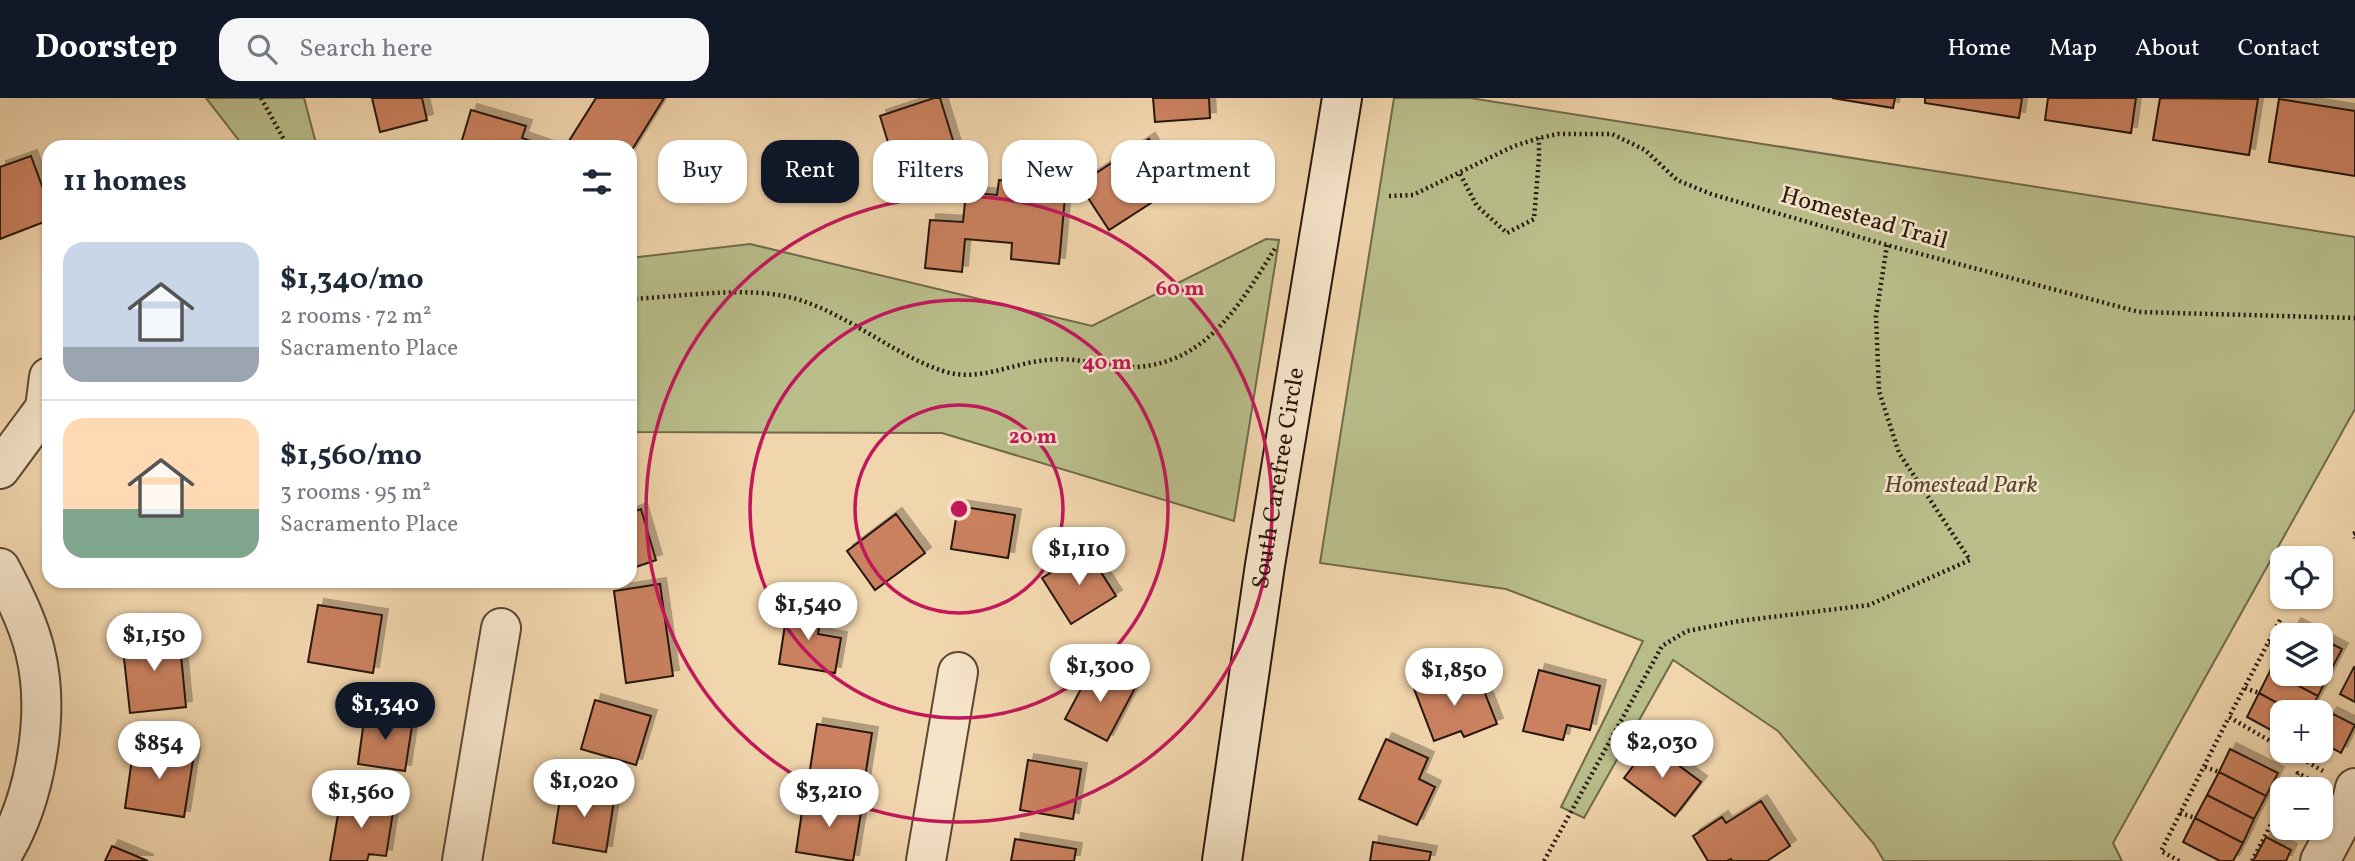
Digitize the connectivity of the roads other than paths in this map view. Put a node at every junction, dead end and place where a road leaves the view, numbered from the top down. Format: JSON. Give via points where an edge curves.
{"nodes":[{"id":1,"x":1342,"y":98,"type":"edge"},
{"id":2,"x":42,"y":412,"type":"edge"},
{"id":3,"x":0,"y":469,"type":"edge"},
{"id":4,"x":0,"y":568,"type":"edge"},
{"id":5,"x":501,"y":628,"type":"dead end"},
{"id":6,"x":958,"y":671,"type":"dead end"},
{"id":7,"x":2355,"y":788,"type":"edge"},
{"id":8,"x":0,"y":858,"type":"edge"},
{"id":9,"x":462,"y":861,"type":"edge"},
{"id":10,"x":926,"y":861,"type":"edge"},
{"id":11,"x":1222,"y":861,"type":"edge"},
{"id":12,"x":2320,"y":861,"type":"edge"}],
"edges":[{"from":1,"to":11,"type":"street","name":"South Carefree Circle","via":[[1265,565]]},
{"from":2,"to":3,"type":"street"},
{"from":4,"to":8,"type":"street","via":[[24,618],[41,685],[40,724],[26,800]]},
{"from":5,"to":9,"type":"street"},
{"from":6,"to":10,"type":"street"},
{"from":7,"to":12,"type":"street"}]}
